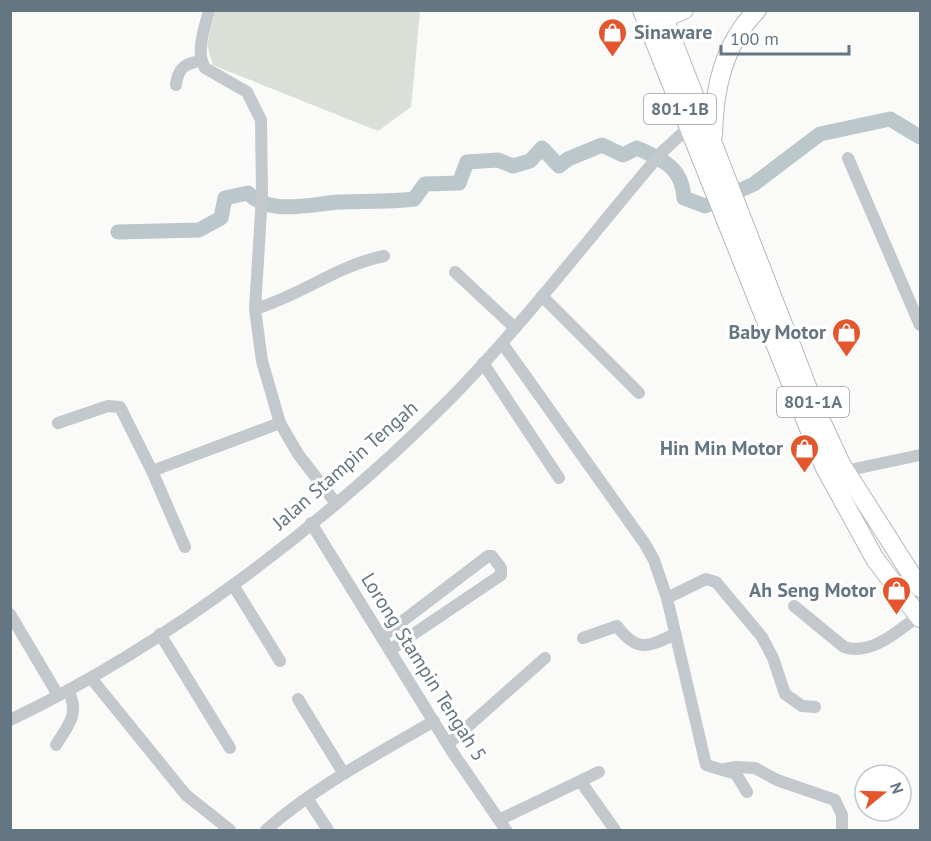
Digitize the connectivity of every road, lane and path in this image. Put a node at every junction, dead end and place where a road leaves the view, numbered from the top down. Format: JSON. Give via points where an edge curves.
{"nodes":[{"id":1,"x":209,"y":10,"type":"edge"},
{"id":2,"x":684,"y":10,"type":"edge"},
{"id":3,"x":757,"y":10,"type":"edge"},
{"id":4,"x":654,"y":15,"type":"edge"},
{"id":5,"x":674,"y":44,"type":"junction"},
{"id":6,"x":661,"y":60,"type":"junction"},
{"id":7,"x":201,"y":61,"type":"junction"},
{"id":8,"x":176,"y":85,"type":"dead end"},
{"id":9,"x":688,"y":128,"type":"junction"},
{"id":10,"x":713,"y":144,"type":"junction"},
{"id":11,"x":848,"y":158,"type":"dead end"},
{"id":12,"x":725,"y":197,"type":"junction"},
{"id":13,"x":384,"y":256,"type":"dead end"},
{"id":14,"x":454,"y":272,"type":"dead end"},
{"id":15,"x":542,"y":296,"type":"junction"},
{"id":16,"x":255,"y":309,"type":"junction"},
{"id":17,"x":921,"y":325,"type":"edge"},
{"id":18,"x":515,"y":328,"type":"junction"},
{"id":19,"x":502,"y":343,"type":"junction"},
{"id":20,"x":483,"y":363,"type":"junction"},
{"id":21,"x":639,"y":393,"type":"dead end"},
{"id":22,"x":58,"y":423,"type":"dead end"},
{"id":23,"x":280,"y":423,"type":"junction"},
{"id":24,"x":921,"y":455,"type":"edge"},
{"id":25,"x":152,"y":471,"type":"junction"},
{"id":26,"x":845,"y":471,"type":"junction"},
{"id":27,"x":559,"y":478,"type":"dead end"},
{"id":28,"x":335,"y":502,"type":"junction"},
{"id":29,"x":311,"y":523,"type":"junction"},
{"id":30,"x":184,"y":547,"type":"dead end"},
{"id":31,"x":233,"y":585,"type":"junction"},
{"id":32,"x":921,"y":588,"type":"edge"},
{"id":33,"x":667,"y":598,"type":"junction"},
{"id":34,"x":794,"y":606,"type":"dead end"},
{"id":35,"x":10,"y":614,"type":"edge"},
{"id":36,"x":920,"y":617,"type":"edge"},
{"id":37,"x":160,"y":634,"type":"junction"},
{"id":38,"x":675,"y":634,"type":"junction"},
{"id":39,"x":382,"y":636,"type":"junction"},
{"id":40,"x":583,"y":638,"type":"dead end"},
{"id":41,"x":390,"y":650,"type":"junction"},
{"id":42,"x":545,"y":658,"type":"dead end"},
{"id":43,"x":280,"y":661,"type":"dead end"},
{"id":44,"x":91,"y":678,"type":"junction"},
{"id":45,"x":63,"y":693,"type":"junction"},
{"id":46,"x":298,"y":699,"type":"dead end"},
{"id":47,"x":815,"y":707,"type":"dead end"},
{"id":48,"x":10,"y":720,"type":"edge"},
{"id":49,"x":434,"y":721,"type":"junction"},
{"id":50,"x":448,"y":744,"type":"junction"},
{"id":51,"x":57,"y":745,"type":"dead end"},
{"id":52,"x":230,"y":748,"type":"dead end"},
{"id":53,"x":720,"y":771,"type":"junction"},
{"id":54,"x":599,"y":772,"type":"dead end"},
{"id":55,"x":344,"y":774,"type":"junction"},
{"id":56,"x":581,"y":782,"type":"junction"},
{"id":57,"x":747,"y":792,"type":"dead end"},
{"id":58,"x":308,"y":798,"type":"junction"},
{"id":59,"x":285,"y":813,"type":"junction"},
{"id":60,"x":502,"y":826,"type":"edge"},
{"id":61,"x":230,"y":831,"type":"edge"},
{"id":62,"x":266,"y":831,"type":"edge"},
{"id":63,"x":282,"y":831,"type":"edge"},
{"id":64,"x":328,"y":831,"type":"edge"},
{"id":65,"x":615,"y":831,"type":"edge"},
{"id":66,"x":842,"y":831,"type":"edge"}],
"edges":[{"from":1,"to":7,"type":"street"},
{"from":2,"to":4,"type":"highway"},
{"from":3,"to":10,"type":"highway","via":[[736,36],[717,84]]},
{"from":4,"to":5,"type":"highway","number":"801-1A"},
{"from":4,"to":6,"type":"highway","number":"801-1B"},
{"from":5,"to":6,"type":"highway","via":[[667,46]]},
{"from":5,"to":10,"type":"highway","number":"801-1A"},
{"from":6,"to":9,"type":"highway","number":"801-1B"},
{"from":7,"to":8,"type":"street","via":[[180,69]]},
{"from":7,"to":16,"type":"street","via":[[205,68],[247,92],[257,108],[262,133],[262,195]]},
{"from":9,"to":12,"type":"highway","number":"801-1B"},
{"from":9,"to":15,"type":"street","name":"Jalan Stampin Tengah","via":[[662,152]]},
{"from":10,"to":12,"type":"highway","number":"801-1A"},
{"from":11,"to":17,"type":"street"},
{"from":12,"to":26,"type":"highway","number":"801-1A"},
{"from":12,"to":36,"type":"highway","number":"801-1B","via":[[824,466],[875,559]]},
{"from":13,"to":16,"type":"street","via":[[345,269],[282,302]]},
{"from":14,"to":18,"type":"street"},
{"from":15,"to":18,"type":"street","name":"Jalan Stampin Tengah"},
{"from":15,"to":21,"type":"street"},
{"from":16,"to":23,"type":"street","via":[[262,361]]},
{"from":18,"to":19,"type":"street","name":"Jalan Stampin Tengah"},
{"from":19,"to":20,"type":"street","name":"Jalan Stampin Tengah"},
{"from":19,"to":33,"type":"street","via":[[645,544]]},
{"from":20,"to":27,"type":"street"},
{"from":20,"to":28,"type":"street","name":"Jalan Stampin Tengah","via":[[419,429]]},
{"from":22,"to":25,"type":"street","via":[[115,405],[123,411]]},
{"from":23,"to":25,"type":"street"},
{"from":23,"to":28,"type":"street"},
{"from":24,"to":26,"type":"street"},
{"from":25,"to":30,"type":"street"},
{"from":26,"to":32,"type":"highway","number":"801-1A"},
{"from":28,"to":29,"type":"street","name":"Jalan Stampin Tengah"},
{"from":29,"to":31,"type":"street","name":"Jalan Stampin Tengah"},
{"from":29,"to":39,"type":"street","name":"Lorong Stampin Tengah 5"},
{"from":31,"to":37,"type":"street","name":"Jalan Stampin Tengah"},
{"from":31,"to":43,"type":"street"},
{"from":33,"to":38,"type":"street"},
{"from":33,"to":47,"type":"street","via":[[706,579],[716,582],[762,638],[785,694],[802,706]]},
{"from":34,"to":36,"type":"street","via":[[851,650],[883,642]]},
{"from":35,"to":45,"type":"street"},
{"from":37,"to":44,"type":"street","name":"Jalan Stampin Tengah"},
{"from":37,"to":52,"type":"street"},
{"from":38,"to":40,"type":"street","via":[[650,646],[638,645],[617,626]]},
{"from":38,"to":53,"type":"street","via":[[702,754],[706,765]]},
{"from":39,"to":41,"type":"street","name":"Lorong Stampin Tengah 5"},
{"from":39,"to":41,"type":"street","via":[[488,556],[501,568],[501,575]]},
{"from":41,"to":49,"type":"street","name":"Lorong Stampin Tengah 5"},
{"from":42,"to":50,"type":"street"},
{"from":44,"to":45,"type":"street","name":"Jalan Stampin Tengah"},
{"from":44,"to":61,"type":"street","via":[[186,795]]},
{"from":45,"to":48,"type":"street","name":"Jalan Stampin Tengah"},
{"from":45,"to":51,"type":"street","via":[[75,706],[74,715]]},
{"from":46,"to":55,"type":"street"},
{"from":49,"to":50,"type":"street","name":"Lorong Stampin Tengah 5"},
{"from":49,"to":55,"type":"street"},
{"from":50,"to":60,"type":"street","name":"Lorong Stampin Tengah 5"},
{"from":53,"to":57,"type":"street","via":[[736,774]]},
{"from":53,"to":66,"type":"street","via":[[755,768],[835,800],[842,815]]},
{"from":54,"to":56,"type":"street"},
{"from":55,"to":58,"type":"street"},
{"from":56,"to":60,"type":"street"},
{"from":56,"to":65,"type":"street"},
{"from":58,"to":59,"type":"street"},
{"from":58,"to":64,"type":"street"},
{"from":59,"to":62,"type":"street"},
{"from":59,"to":63,"type":"street"}]}
